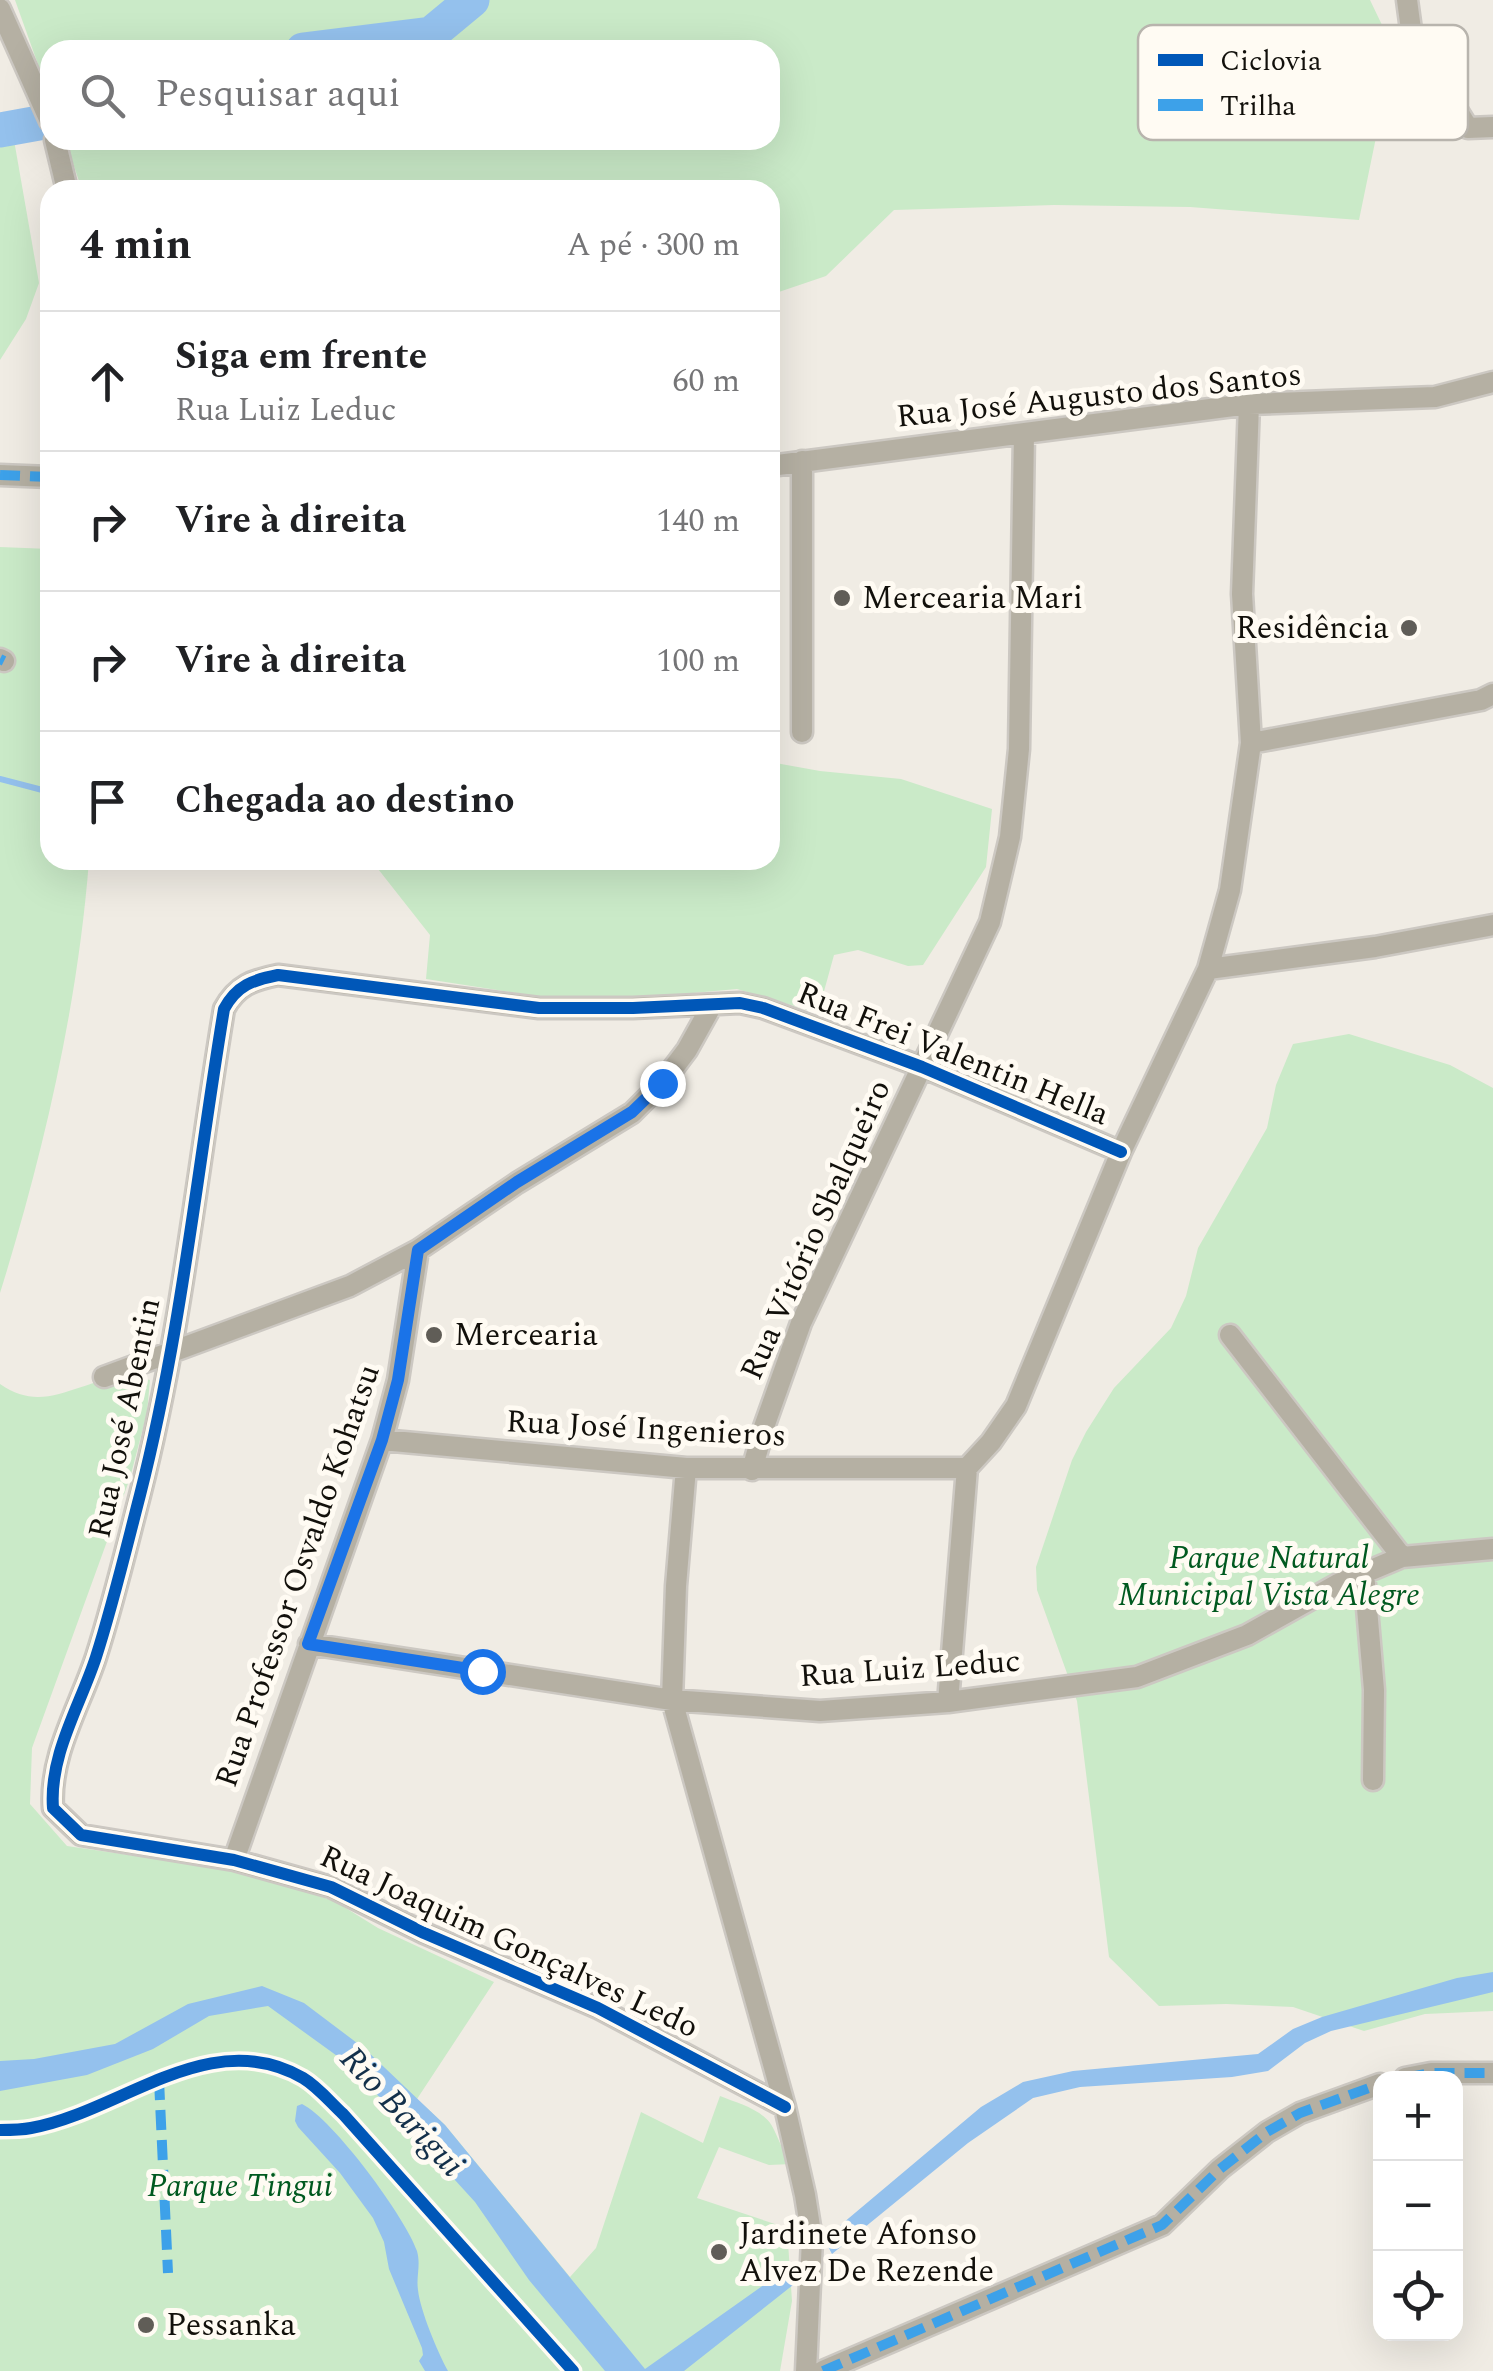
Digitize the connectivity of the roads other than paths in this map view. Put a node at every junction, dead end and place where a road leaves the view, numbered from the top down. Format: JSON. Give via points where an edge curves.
{"nodes":[{"id":1,"x":1407,"y":0,"type":"edge"},
{"id":2,"x":0,"y":8,"type":"edge"},
{"id":3,"x":1410,"y":25,"type":"edge"},
{"id":4,"x":40,"y":98,"type":"edge"},
{"id":5,"x":1493,"y":127,"type":"edge"},
{"id":6,"x":1468,"y":128,"type":"edge"},
{"id":7,"x":57,"y":150,"type":"edge"},
{"id":8,"x":65,"y":180,"type":"edge"},
{"id":9,"x":1493,"y":382,"type":"edge"},
{"id":10,"x":1249,"y":404,"type":"junction"},
{"id":11,"x":1024,"y":432,"type":"junction"},
{"id":12,"x":802,"y":462,"type":"junction"},
{"id":13,"x":780,"y":465,"type":"edge"},
{"id":14,"x":0,"y":475,"type":"edge"},
{"id":15,"x":40,"y":477,"type":"edge"},
{"id":16,"x":1493,"y":694,"type":"edge"},
{"id":17,"x":802,"y":732,"type":"dead end"},
{"id":18,"x":1251,"y":743,"type":"junction"},
{"id":19,"x":1493,"y":925,"type":"edge"},
{"id":20,"x":1208,"y":969,"type":"junction"},
{"id":21,"x":232,"y":994,"type":"joint"},
{"id":22,"x":712,"y":1005,"type":"junction"},
{"id":23,"x":922,"y":1066,"type":"junction"},
{"id":24,"x":1121,"y":1152,"type":"junction"},
{"id":25,"x":418,"y":1250,"type":"junction"},
{"id":26,"x":1230,"y":1335,"type":"dead end"},
{"id":27,"x":171,"y":1354,"type":"junction"},
{"id":28,"x":104,"y":1377,"type":"dead end"},
{"id":29,"x":382,"y":1440,"type":"junction"},
{"id":30,"x":686,"y":1468,"type":"junction"},
{"id":31,"x":967,"y":1468,"type":"junction"},
{"id":32,"x":752,"y":1470,"type":"junction"},
{"id":33,"x":1493,"y":1549,"type":"edge"},
{"id":34,"x":1402,"y":1557,"type":"junction"},
{"id":35,"x":1364,"y":1573,"type":"junction"},
{"id":36,"x":308,"y":1644,"type":"junction"},
{"id":37,"x":672,"y":1700,"type":"junction"},
{"id":38,"x":948,"y":1702,"type":"junction"},
{"id":39,"x":1374,"y":1780,"type":"dead end"},
{"id":40,"x":81,"y":1836,"type":"joint"},
{"id":41,"x":234,"y":1860,"type":"junction"},
{"id":42,"x":1463,"y":2074,"type":"edge"},
{"id":43,"x":1493,"y":2074,"type":"edge"},
{"id":44,"x":1373,"y":2086,"type":"edge"},
{"id":45,"x":785,"y":2106,"type":"junction"},
{"id":46,"x":806,"y":2371,"type":"edge"},
{"id":47,"x":823,"y":2371,"type":"edge"}],
"edges":[{"from":1,"to":3,"type":"street"},
{"from":2,"to":4,"type":"street"},
{"from":5,"to":6,"type":"street"},
{"from":7,"to":8,"type":"street"},
{"from":9,"to":10,"type":"street","name":"Rua José Augusto dos Santos","via":[[1436,397]]},
{"from":10,"to":11,"type":"street","name":"Rua José Augusto dos Santos"},
{"from":10,"to":18,"type":"street","via":[[1242,594]]},
{"from":11,"to":12,"type":"street","name":"Rua José Augusto dos Santos"},
{"from":11,"to":23,"type":"street","name":"Rua Vitório Sbalqueiro","via":[[1019,749],[1010,836],[990,922]]},
{"from":12,"to":13,"type":"street","name":"Rua José Augusto dos Santos"},
{"from":12,"to":17,"type":"street"},
{"from":14,"to":15,"type":"street"},
{"from":16,"to":18,"type":"street"},
{"from":18,"to":20,"type":"street","via":[[1230,890]]},
{"from":19,"to":20,"type":"street"},
{"from":20,"to":24,"type":"street"},
{"from":21,"to":22,"type":"street","name":"Rua Frei Valentin Hella","via":[[251,980],[278,975],[539,1008]]},
{"from":21,"to":27,"type":"street","name":"Rua José Abentin","via":[[218,1043]]},
{"from":22,"to":23,"type":"street","name":"Rua Frei Valentin Hella","via":[[763,1008]]},
{"from":22,"to":25,"type":"street","via":[[687,1050],[632,1112]]},
{"from":23,"to":24,"type":"street","name":"Rua Frei Valentin Hella"},
{"from":23,"to":32,"type":"street","name":"Rua Vitório Sbalqueiro","via":[[801,1323]]},
{"from":24,"to":31,"type":"street","via":[[1016,1406]]},
{"from":25,"to":27,"type":"street","via":[[350,1286]]},
{"from":25,"to":29,"type":"street","name":"Rua Professor Osvaldo Kohatsu"},
{"from":26,"to":34,"type":"street"},
{"from":27,"to":28,"type":"street"},
{"from":27,"to":40,"type":"street","name":"Rua José Abentin","via":[[96,1657],[51,1787],[53,1808]]},
{"from":29,"to":30,"type":"street","name":"Rua José Ingenieros"},
{"from":29,"to":36,"type":"street","name":"Rua Professor Osvaldo Kohatsu"},
{"from":30,"to":32,"type":"street","name":"Rua José Ingenieros"},
{"from":30,"to":37,"type":"street"},
{"from":31,"to":32,"type":"street","name":"Rua José Ingenieros"},
{"from":31,"to":38,"type":"street"},
{"from":33,"to":34,"type":"street","name":"Rua Luiz Leduc"},
{"from":34,"to":35,"type":"street","name":"Rua Luiz Leduc"},
{"from":35,"to":38,"type":"street","name":"Rua Luiz Leduc","via":[[1247,1635],[1137,1677]]},
{"from":35,"to":39,"type":"street"},
{"from":36,"to":37,"type":"street","name":"Rua Luiz Leduc"},
{"from":36,"to":41,"type":"street","name":"Rua Professor Osvaldo Kohatsu"},
{"from":37,"to":38,"type":"street","name":"Rua Luiz Leduc","via":[[820,1710]]},
{"from":37,"to":45,"type":"street"},
{"from":40,"to":41,"type":"street","name":"Rua Joaquim Gonçalves Ledo"},
{"from":41,"to":45,"type":"street","name":"Rua Joaquim Gonçalves Ledo","via":[[331,1887],[598,2008]]},
{"from":42,"to":43,"type":"street"},
{"from":44,"to":47,"type":"street","via":[[1267,2132],[1162,2226]]},
{"from":45,"to":46,"type":"street","via":[[812,2239]]}]}
